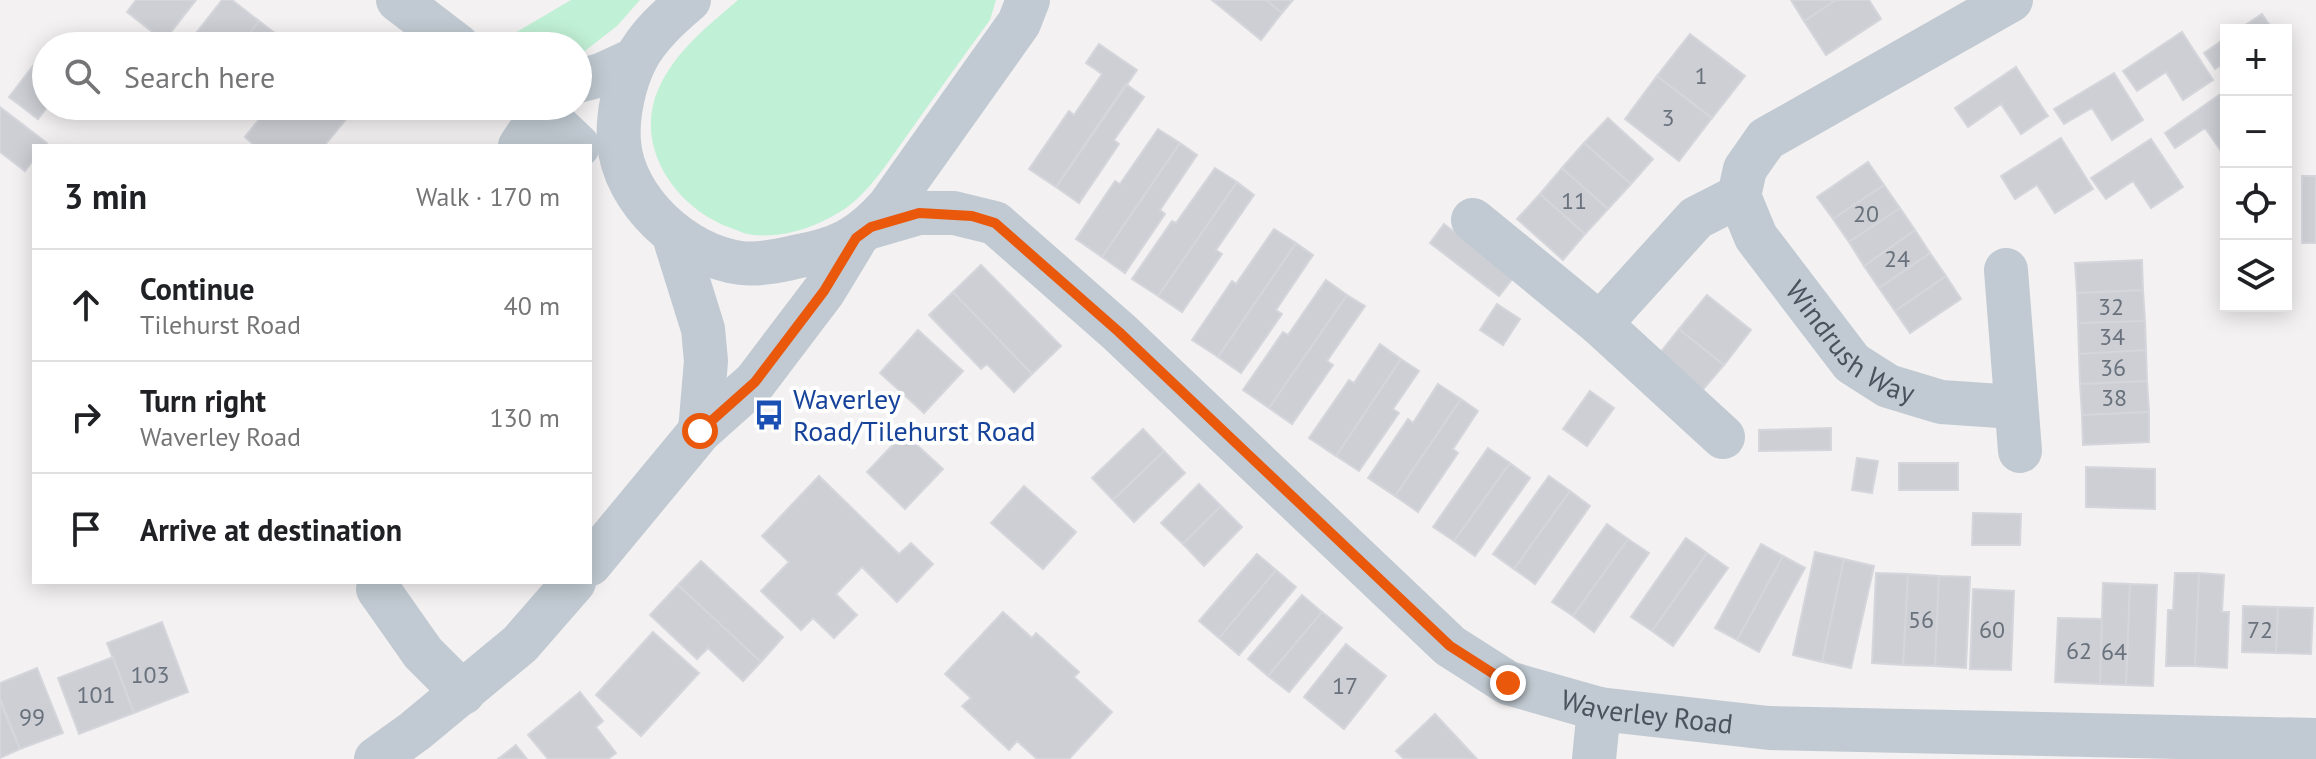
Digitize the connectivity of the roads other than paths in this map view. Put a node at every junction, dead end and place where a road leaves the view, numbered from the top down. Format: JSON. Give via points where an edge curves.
{"nodes":[{"id":1,"x":398,"y":0,"type":"edge"},
{"id":2,"x":689,"y":0,"type":"edge"},
{"id":3,"x":1028,"y":0,"type":"edge"},
{"id":4,"x":2011,"y":0,"type":"edge"},
{"id":5,"x":1958,"y":13,"type":"edge"},
{"id":6,"x":440,"y":32,"type":"edge"},
{"id":7,"x":636,"y":59,"type":"junction"},
{"id":8,"x":592,"y":77,"type":"edge"},
{"id":9,"x":540,"y":120,"type":"edge"},
{"id":10,"x":575,"y":144,"type":"edge"},
{"id":11,"x":592,"y":155,"type":"edge"},
{"id":12,"x":628,"y":178,"type":"junction"},
{"id":13,"x":1739,"y":196,"type":"junction"},
{"id":14,"x":1473,"y":220,"type":"dead end"},
{"id":15,"x":863,"y":232,"type":"junction"},
{"id":16,"x":673,"y":233,"type":"junction"},
{"id":17,"x":2006,"y":270,"type":"dead end"},
{"id":18,"x":1600,"y":324,"type":"junction"},
{"id":19,"x":2015,"y":407,"type":"junction"},
{"id":20,"x":700,"y":431,"type":"junction"},
{"id":21,"x":1723,"y":437,"type":"dead end"},
{"id":22,"x":2020,"y":451,"type":"dead end"},
{"id":23,"x":592,"y":562,"type":"edge"},
{"id":24,"x":572,"y":584,"type":"edge"},
{"id":25,"x":378,"y":589,"type":"dead end"},
{"id":26,"x":463,"y":693,"type":"junction"},
{"id":27,"x":1599,"y":709,"type":"junction"},
{"id":28,"x":2316,"y":740,"type":"edge"},
{"id":29,"x":376,"y":759,"type":"edge"},
{"id":30,"x":1594,"y":759,"type":"edge"}],
"edges":[{"from":1,"to":6,"type":"street"},
{"from":2,"to":7,"type":"street"},
{"from":3,"to":15,"type":"street","via":[[1019,23],[889,206]]},
{"from":4,"to":5,"type":"street"},
{"from":5,"to":13,"type":"street","via":[[1766,139],[1745,169]]},
{"from":7,"to":8,"type":"street"},
{"from":7,"to":12,"type":"street","via":[[619,119]]},
{"from":9,"to":10,"type":"street"},
{"from":11,"to":12,"type":"street"},
{"from":12,"to":16,"type":"street"},
{"from":13,"to":18,"type":"street","via":[[1696,218]]},
{"from":13,"to":19,"type":"street","name":"Windrush Way","via":[[1756,237],[1852,363],[1888,386],[1941,402]]},
{"from":14,"to":18,"type":"street"},
{"from":15,"to":16,"type":"street","name":"Waverley Road","via":[[812,254],[740,263]]},
{"from":15,"to":20,"type":"street","via":[[755,382]]},
{"from":15,"to":27,"type":"street","name":"Waverley Road","via":[[919,213],[954,213],[995,223],[1119,332],[1450,646],[1508,683]]},
{"from":16,"to":20,"type":"street","via":[[703,329]]},
{"from":17,"to":19,"type":"street"},
{"from":18,"to":21,"type":"street"},
{"from":19,"to":22,"type":"street"},
{"from":20,"to":23,"type":"street"},
{"from":24,"to":26,"type":"street","via":[[520,644]]},
{"from":25,"to":26,"type":"street","via":[[423,653]]},
{"from":26,"to":29,"type":"street"},
{"from":27,"to":28,"type":"street","name":"Waverley Road","via":[[1769,728]]},
{"from":27,"to":30,"type":"street"}]}
